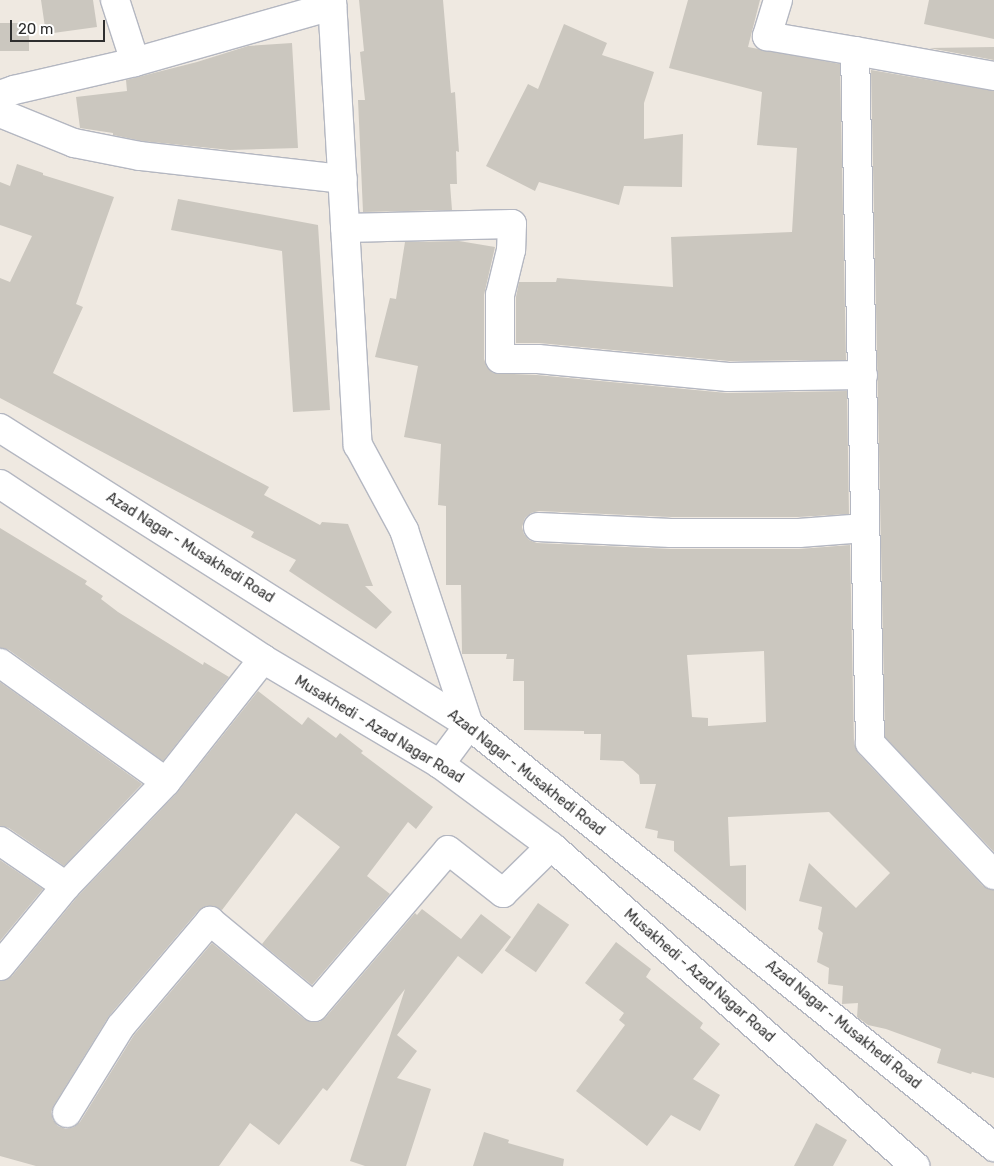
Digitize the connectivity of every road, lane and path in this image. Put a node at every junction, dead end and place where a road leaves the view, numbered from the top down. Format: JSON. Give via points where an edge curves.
{"nodes":[{"id":1,"x":115,"y":0,"type":"edge"},
{"id":2,"x":778,"y":0,"type":"edge"},
{"id":3,"x":332,"y":3,"type":"edge"},
{"id":4,"x":855,"y":51,"type":"junction"},
{"id":5,"x":135,"y":62,"type":"junction"},
{"id":6,"x":994,"y":76,"type":"edge"},
{"id":7,"x":0,"y":95,"type":"edge"},
{"id":8,"x":0,"y":113,"type":"edge"},
{"id":9,"x":343,"y":179,"type":"junction"},
{"id":10,"x":345,"y":228,"type":"junction"},
{"id":11,"x":863,"y":375,"type":"junction"},
{"id":12,"x":0,"y":428,"type":"edge"},
{"id":13,"x":0,"y":484,"type":"edge"},
{"id":14,"x":538,"y":527,"type":"dead end"},
{"id":15,"x":866,"y":528,"type":"junction"},
{"id":16,"x":263,"y":660,"type":"junction"},
{"id":17,"x":0,"y":663,"type":"edge"},
{"id":18,"x":469,"y":725,"type":"junction"},
{"id":19,"x":440,"y":764,"type":"junction"},
{"id":20,"x":166,"y":782,"type":"junction"},
{"id":21,"x":0,"y":841,"type":"edge"},
{"id":22,"x":551,"y":846,"type":"junction"},
{"id":23,"x":994,"y":875,"type":"edge"},
{"id":24,"x":66,"y":886,"type":"junction"},
{"id":25,"x":0,"y":966,"type":"edge"},
{"id":26,"x":67,"y":1113,"type":"dead end"},
{"id":27,"x":994,"y":1147,"type":"edge"},
{"id":28,"x":915,"y":1166,"type":"edge"}],
"edges":[{"from":1,"to":5,"type":"street"},
{"from":2,"to":4,"type":"street","via":[[767,36]]},
{"from":3,"to":5,"type":"street"},
{"from":3,"to":9,"type":"street"},
{"from":4,"to":6,"type":"street"},
{"from":4,"to":11,"type":"street"},
{"from":5,"to":7,"type":"street"},
{"from":8,"to":9,"type":"street","via":[[74,143],[140,156]]},
{"from":9,"to":10,"type":"street"},
{"from":10,"to":11,"type":"street","via":[[512,224],[511,250],[500,295],[500,359],[538,359],[728,377]]},
{"from":10,"to":18,"type":"street","via":[[358,446],[404,530]]},
{"from":11,"to":15,"type":"street"},
{"from":12,"to":18,"type":"street","name":"Azad Nagar - Musakhedi Road"},
{"from":13,"to":16,"type":"street","name":"Musakhedi - Azad Nagar Road"},
{"from":14,"to":15,"type":"street","via":[[671,533],[799,533]]},
{"from":15,"to":23,"type":"street","via":[[870,743]]},
{"from":16,"to":19,"type":"street","name":"Musakhedi - Azad Nagar Road"},
{"from":16,"to":20,"type":"street"},
{"from":17,"to":20,"type":"street"},
{"from":18,"to":19,"type":"street"},
{"from":18,"to":27,"type":"street","name":"Azad Nagar - Musakhedi Road"},
{"from":19,"to":22,"type":"street","name":"Musakhedi - Azad Nagar Road"},
{"from":20,"to":24,"type":"street"},
{"from":21,"to":24,"type":"street"},
{"from":22,"to":26,"type":"street","via":[[503,893],[448,850],[314,1007],[210,921],[121,1026]]},
{"from":22,"to":28,"type":"street","name":"Musakhedi - Azad Nagar Road"},
{"from":24,"to":25,"type":"street"}]}
